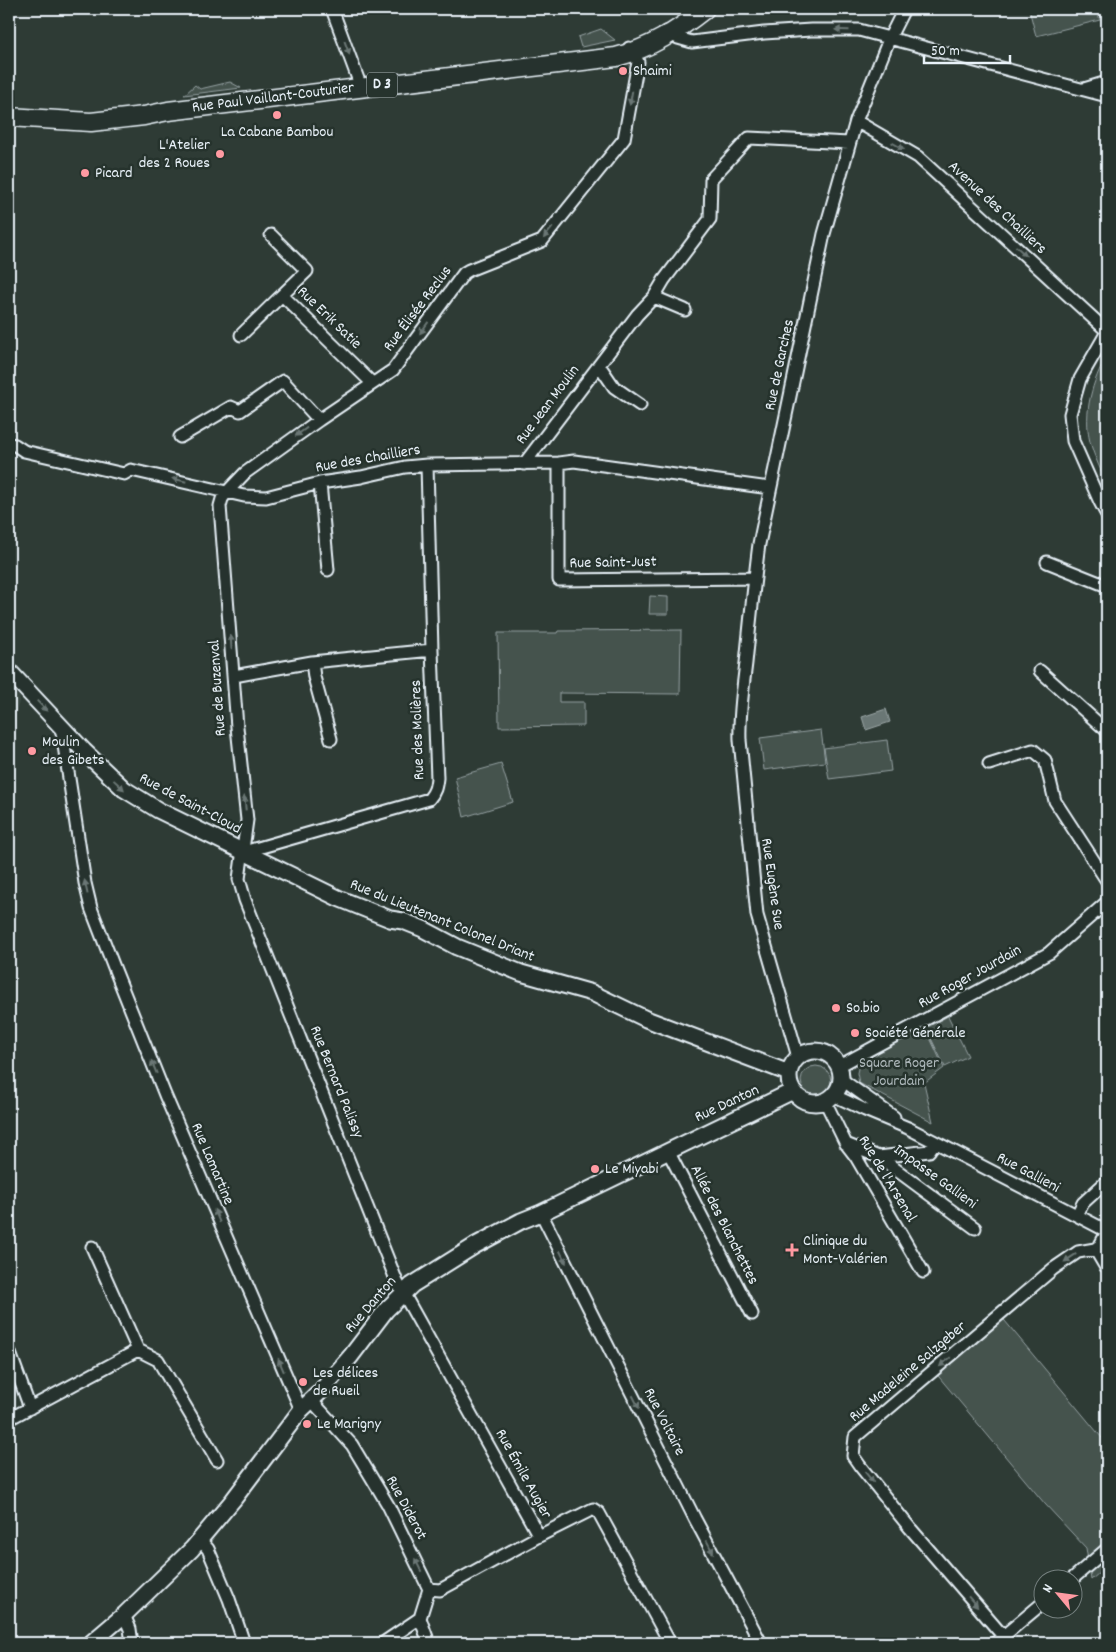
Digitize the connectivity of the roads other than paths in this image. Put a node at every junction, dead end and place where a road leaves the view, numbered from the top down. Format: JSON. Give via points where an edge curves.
{"nodes":[{"id":1,"x":332,"y":9,"type":"edge"},
{"id":2,"x":688,"y":9,"type":"edge"},
{"id":3,"x":705,"y":9,"type":"edge"},
{"id":4,"x":904,"y":9,"type":"edge"},
{"id":5,"x":666,"y":32,"type":"junction"},
{"id":6,"x":890,"y":37,"type":"junction"},
{"id":7,"x":630,"y":49,"type":"junction"},
{"id":8,"x":1107,"y":82,"type":"edge"},
{"id":9,"x":361,"y":87,"type":"junction"},
{"id":10,"x":1082,"y":90,"type":"junction"},
{"id":11,"x":1107,"y":96,"type":"edge"},
{"id":12,"x":9,"y":117,"type":"edge"},
{"id":13,"x":856,"y":121,"type":"junction"},
{"id":14,"x":849,"y":144,"type":"junction"},
{"id":15,"x":271,"y":234,"type":"dead end"},
{"id":16,"x":282,"y":295,"type":"junction"},
{"id":17,"x":654,"y":296,"type":"junction"},
{"id":18,"x":685,"y":310,"type":"dead end"},
{"id":19,"x":1107,"y":332,"type":"edge"},
{"id":20,"x":241,"y":336,"type":"dead end"},
{"id":21,"x":599,"y":365,"type":"junction"},
{"id":22,"x":372,"y":383,"type":"junction"},
{"id":23,"x":640,"y":405,"type":"dead end"},
{"id":24,"x":318,"y":420,"type":"junction"},
{"id":25,"x":180,"y":437,"type":"dead end"},
{"id":26,"x":9,"y":444,"type":"edge"},
{"id":27,"x":559,"y":463,"type":"junction"},
{"id":28,"x":524,"y":464,"type":"junction"},
{"id":29,"x":427,"y":465,"type":"junction"},
{"id":30,"x":320,"y":483,"type":"junction"},
{"id":31,"x":770,"y":488,"type":"junction"},
{"id":32,"x":226,"y":492,"type":"junction"},
{"id":33,"x":1107,"y":515,"type":"edge"},
{"id":34,"x":1047,"y":562,"type":"dead end"},
{"id":35,"x":328,"y":570,"type":"dead end"},
{"id":36,"x":754,"y":578,"type":"junction"},
{"id":37,"x":1107,"y":586,"type":"edge"},
{"id":38,"x":432,"y":650,"type":"junction"},
{"id":39,"x":312,"y":662,"type":"junction"},
{"id":40,"x":9,"y":671,"type":"edge"},
{"id":41,"x":1040,"y":671,"type":"dead end"},
{"id":42,"x":234,"y":676,"type":"junction"},
{"id":43,"x":61,"y":726,"type":"junction"},
{"id":44,"x":1107,"y":731,"type":"edge"},
{"id":45,"x":331,"y":739,"type":"dead end"},
{"id":46,"x":740,"y":740,"type":"joint"},
{"id":47,"x":84,"y":751,"type":"junction"},
{"id":48,"x":989,"y":764,"type":"dead end"},
{"id":49,"x":68,"y":767,"type":"junction"},
{"id":50,"x":244,"y":852,"type":"junction"},
{"id":51,"x":280,"y":870,"type":"joint"},
{"id":52,"x":240,"y":882,"type":"joint"},
{"id":53,"x":1107,"y":882,"type":"edge"},
{"id":54,"x":1107,"y":902,"type":"edge"},
{"id":55,"x":798,"y":1057,"type":"junction"},
{"id":56,"x":789,"y":1073,"type":"junction"},
{"id":57,"x":840,"y":1073,"type":"junction"},
{"id":58,"x":793,"y":1091,"type":"junction"},
{"id":59,"x":829,"y":1098,"type":"junction"},
{"id":60,"x":908,"y":1128,"type":"junction"},
{"id":61,"x":935,"y":1142,"type":"junction"},
{"id":62,"x":846,"y":1144,"type":"junction"},
{"id":63,"x":668,"y":1151,"type":"junction"},
{"id":64,"x":879,"y":1157,"type":"junction"},
{"id":65,"x":1107,"y":1181,"type":"edge"},
{"id":66,"x":541,"y":1213,"type":"junction"},
{"id":67,"x":1077,"y":1214,"type":"junction"},
{"id":68,"x":975,"y":1228,"type":"dead end"},
{"id":69,"x":1107,"y":1232,"type":"edge"},
{"id":70,"x":92,"y":1247,"type":"dead end"},
{"id":71,"x":1095,"y":1248,"type":"junction"},
{"id":72,"x":1107,"y":1266,"type":"edge"},
{"id":73,"x":923,"y":1272,"type":"dead end"},
{"id":74,"x":402,"y":1293,"type":"junction"},
{"id":75,"x":752,"y":1314,"type":"dead end"},
{"id":76,"x":9,"y":1350,"type":"edge"},
{"id":77,"x":138,"y":1350,"type":"junction"},
{"id":78,"x":306,"y":1405,"type":"junction"},
{"id":79,"x":30,"y":1408,"type":"junction"},
{"id":80,"x":9,"y":1419,"type":"edge"},
{"id":81,"x":217,"y":1460,"type":"dead end"},
{"id":82,"x":539,"y":1536,"type":"junction"},
{"id":83,"x":200,"y":1540,"type":"junction"},
{"id":84,"x":1107,"y":1549,"type":"edge"},
{"id":85,"x":1083,"y":1570,"type":"edge"},
{"id":86,"x":429,"y":1588,"type":"junction"},
{"id":87,"x":1034,"y":1610,"type":"edge"},
{"id":88,"x":124,"y":1616,"type":"junction"},
{"id":89,"x":420,"y":1618,"type":"junction"},
{"id":90,"x":999,"y":1640,"type":"edge"},
{"id":91,"x":91,"y":1643,"type":"edge"},
{"id":92,"x":132,"y":1643,"type":"edge"},
{"id":93,"x":244,"y":1643,"type":"edge"},
{"id":94,"x":383,"y":1643,"type":"edge"},
{"id":95,"x":429,"y":1643,"type":"edge"},
{"id":96,"x":670,"y":1643,"type":"edge"},
{"id":97,"x":761,"y":1643,"type":"edge"}],
"edges":[{"from":1,"to":9,"type":"street","one_way":true},
{"from":2,"to":5,"type":"main road","name":"Rue Paul Vaillant-Couturier","number":"D 3"},
{"from":3,"to":5,"type":"main road","name":"Rue Paul Vaillant-Couturier","number":"D 3"},
{"from":4,"to":6,"type":"street","name":"Rue de Garches"},
{"from":6,"to":5,"type":"street","one_way":true,"via":[[859,30],[811,30],[692,42]]},
{"from":5,"to":7,"type":"main road","name":"Rue Paul Vaillant-Couturier","number":"D 3","via":[[652,45]]},
{"from":6,"to":10,"type":"street"},
{"from":6,"to":13,"type":"street","name":"Rue de Garches"},
{"from":7,"to":9,"type":"main road","name":"Rue Paul Vaillant-Couturier","number":"D 3","via":[[616,57]]},
{"from":7,"to":22,"type":"street","name":"Rue Élisée Reclus","one_way":true,"via":[[638,62],[624,139],[542,241],[464,273],[398,365]]},
{"from":8,"to":10,"type":"street"},
{"from":9,"to":12,"type":"main road","name":"Rue Paul Vaillant-Couturier","number":"D 3","via":[[91,122]]},
{"from":10,"to":11,"type":"street"},
{"from":13,"to":14,"type":"street","name":"Rue de Garches"},
{"from":13,"to":19,"type":"street","name":"Avenue des Chailliers","one_way":true,"via":[[918,157]]},
{"from":14,"to":17,"type":"street","name":"Rue Jean Moulin","via":[[749,138],[711,178],[710,219]]},
{"from":14,"to":31,"type":"street","name":"Rue de Garches","via":[[824,234]]},
{"from":15,"to":16,"type":"street","via":[[307,271]]},
{"from":16,"to":20,"type":"street","name":"Rue Erik Satie"},
{"from":16,"to":22,"type":"street","name":"Rue Erik Satie"},
{"from":17,"to":18,"type":"street"},
{"from":17,"to":21,"type":"street","name":"Rue Jean Moulin"},
{"from":19,"to":33,"type":"street","via":[[1080,379],[1070,414],[1074,441]]},
{"from":21,"to":23,"type":"street","name":"Rue Jean Moulin","via":[[614,387]]},
{"from":21,"to":28,"type":"street","name":"Rue Jean Moulin"},
{"from":22,"to":24,"type":"street","name":"Rue Élisée Reclus"},
{"from":24,"to":25,"type":"street","via":[[283,382],[240,411],[231,406]]},
{"from":24,"to":32,"type":"street","name":"Rue Élisée Reclus","one_way":true,"via":[[245,473]]},
{"from":32,"to":26,"type":"street","name":"Rue des Chailliers","one_way":true,"via":[[131,470],[124,474],[24,451]]},
{"from":27,"to":28,"type":"street","name":"Rue des Chailliers"},
{"from":27,"to":31,"type":"street","name":"Rue des Chailliers","via":[[574,461]]},
{"from":27,"to":36,"type":"street","name":"Rue Saint-Just","via":[[559,580]]},
{"from":28,"to":29,"type":"street","name":"Rue des Chailliers"},
{"from":29,"to":30,"type":"street","name":"Rue des Chailliers"},
{"from":29,"to":38,"type":"street","name":"Rue des Molières"},
{"from":30,"to":32,"type":"street","name":"Rue des Chailliers","via":[[266,497]]},
{"from":30,"to":35,"type":"street"},
{"from":31,"to":36,"type":"street","name":"Rue de Garches"},
{"from":42,"to":32,"type":"street","name":"Rue de Buzenval","one_way":true,"via":[[220,506]]},
{"from":34,"to":37,"type":"street"},
{"from":36,"to":46,"type":"street","name":"Rue de Garches"},
{"from":38,"to":39,"type":"street"},
{"from":38,"to":50,"type":"street","name":"Rue des Molières","via":[[437,778],[434,794],[429,799]]},
{"from":39,"to":42,"type":"street"},
{"from":39,"to":45,"type":"street"},
{"from":40,"to":43,"type":"street","name":"Rue de Saint-Cloud","one_way":true},
{"from":41,"to":44,"type":"street"},
{"from":50,"to":42,"type":"street","name":"Rue de Buzenval","one_way":true,"via":[[247,820]]},
{"from":43,"to":47,"type":"street","name":"Rue de Saint-Cloud"},
{"from":43,"to":49,"type":"street","name":"Rue Lamartine"},
{"from":46,"to":55,"type":"street","name":"Rue Eugène Sue","via":[[757,914]]},
{"from":47,"to":49,"type":"street","via":[[75,754]]},
{"from":47,"to":50,"type":"street","name":"Rue de Saint-Cloud","one_way":true,"via":[[141,801]]},
{"from":48,"to":53,"type":"street","via":[[1033,750],[1045,760],[1055,801]]},
{"from":78,"to":49,"type":"street","name":"Rue Lamartine","one_way":true,"via":[[173,1113],[91,908]]},
{"from":50,"to":51,"type":"street","name":"Rue de Saint-Cloud"},
{"from":50,"to":52,"type":"street","name":"Rue de Buzenval"},
{"from":51,"to":56,"type":"street","name":"Rue du Lieutenant Colonel Driant","via":[[338,898],[390,919],[418,926],[457,947],[521,973],[592,993],[642,1017]]},
{"from":52,"to":74,"type":"street","name":"Rue Bernard Palissy"},
{"from":54,"to":57,"type":"street","name":"Rue Roger Jourdain","via":[[1049,953]]},
{"from":55,"to":56,"type":"street"},
{"from":55,"to":57,"type":"street","via":[[810,1051],[820,1051],[832,1057]]},
{"from":56,"to":58,"type":"street"},
{"from":57,"to":59,"type":"street","via":[[838,1090]]},
{"from":57,"to":60,"type":"street","name":"Rue Gallieni"},
{"from":58,"to":59,"type":"street","via":[[807,1102],[816,1103]]},
{"from":58,"to":63,"type":"street","name":"Rue Danton"},
{"from":59,"to":60,"type":"street","name":"Rue Gallieni"},
{"from":59,"to":62,"type":"street","name":"Rue de l'Arsenal"},
{"from":60,"to":61,"type":"street","name":"Rue Gallieni"},
{"from":61,"to":64,"type":"street","via":[[929,1151]]},
{"from":61,"to":67,"type":"street","name":"Rue Gallieni"},
{"from":62,"to":64,"type":"street","name":"Impasse Gallieni"},
{"from":62,"to":73,"type":"street","name":"Rue de l'Arsenal"},
{"from":63,"to":66,"type":"street","name":"Rue Danton"},
{"from":63,"to":75,"type":"street","name":"Allée des Blanchettes"},
{"from":64,"to":68,"type":"street","name":"Impasse Gallieni"},
{"from":65,"to":67,"type":"street","via":[[1083,1203]]},
{"from":66,"to":74,"type":"street","name":"Rue Danton","via":[[476,1245]]},
{"from":66,"to":97,"type":"street","name":"Rue Voltaire","one_way":true},
{"from":67,"to":69,"type":"street","name":"Rue Gallieni"},
{"from":69,"to":71,"type":"street"},
{"from":70,"to":77,"type":"street"},
{"from":71,"to":72,"type":"street"},
{"from":71,"to":90,"type":"street","name":"Rue Madeleine Salzgeber","one_way":true,"via":[[1078,1252],[1053,1269],[855,1438],[853,1456],[860,1466]]},
{"from":74,"to":78,"type":"street","name":"Rue Danton"},
{"from":74,"to":82,"type":"street","name":"Rue Émile Augier"},
{"from":76,"to":79,"type":"street"},
{"from":77,"to":79,"type":"street"},
{"from":77,"to":81,"type":"street","via":[[158,1360]]},
{"from":78,"to":83,"type":"street","name":"Rue Danton"},
{"from":86,"to":78,"type":"street","name":"Rue Diderot","one_way":true,"via":[[388,1505],[352,1445]]},
{"from":79,"to":80,"type":"street"},
{"from":82,"to":86,"type":"street","via":[[440,1590]]},
{"from":82,"to":96,"type":"street","name":"Rue Émile Augier","via":[[593,1510],[599,1513]]},
{"from":83,"to":88,"type":"street","name":"Rue Danton"},
{"from":83,"to":93,"type":"street","via":[[208,1549]]},
{"from":84,"to":85,"type":"street"},
{"from":86,"to":89,"type":"street"},
{"from":87,"to":90,"type":"street"},
{"from":88,"to":91,"type":"street","name":"Rue Danton"},
{"from":88,"to":92,"type":"street"},
{"from":89,"to":94,"type":"street"},
{"from":89,"to":95,"type":"street"}]}
